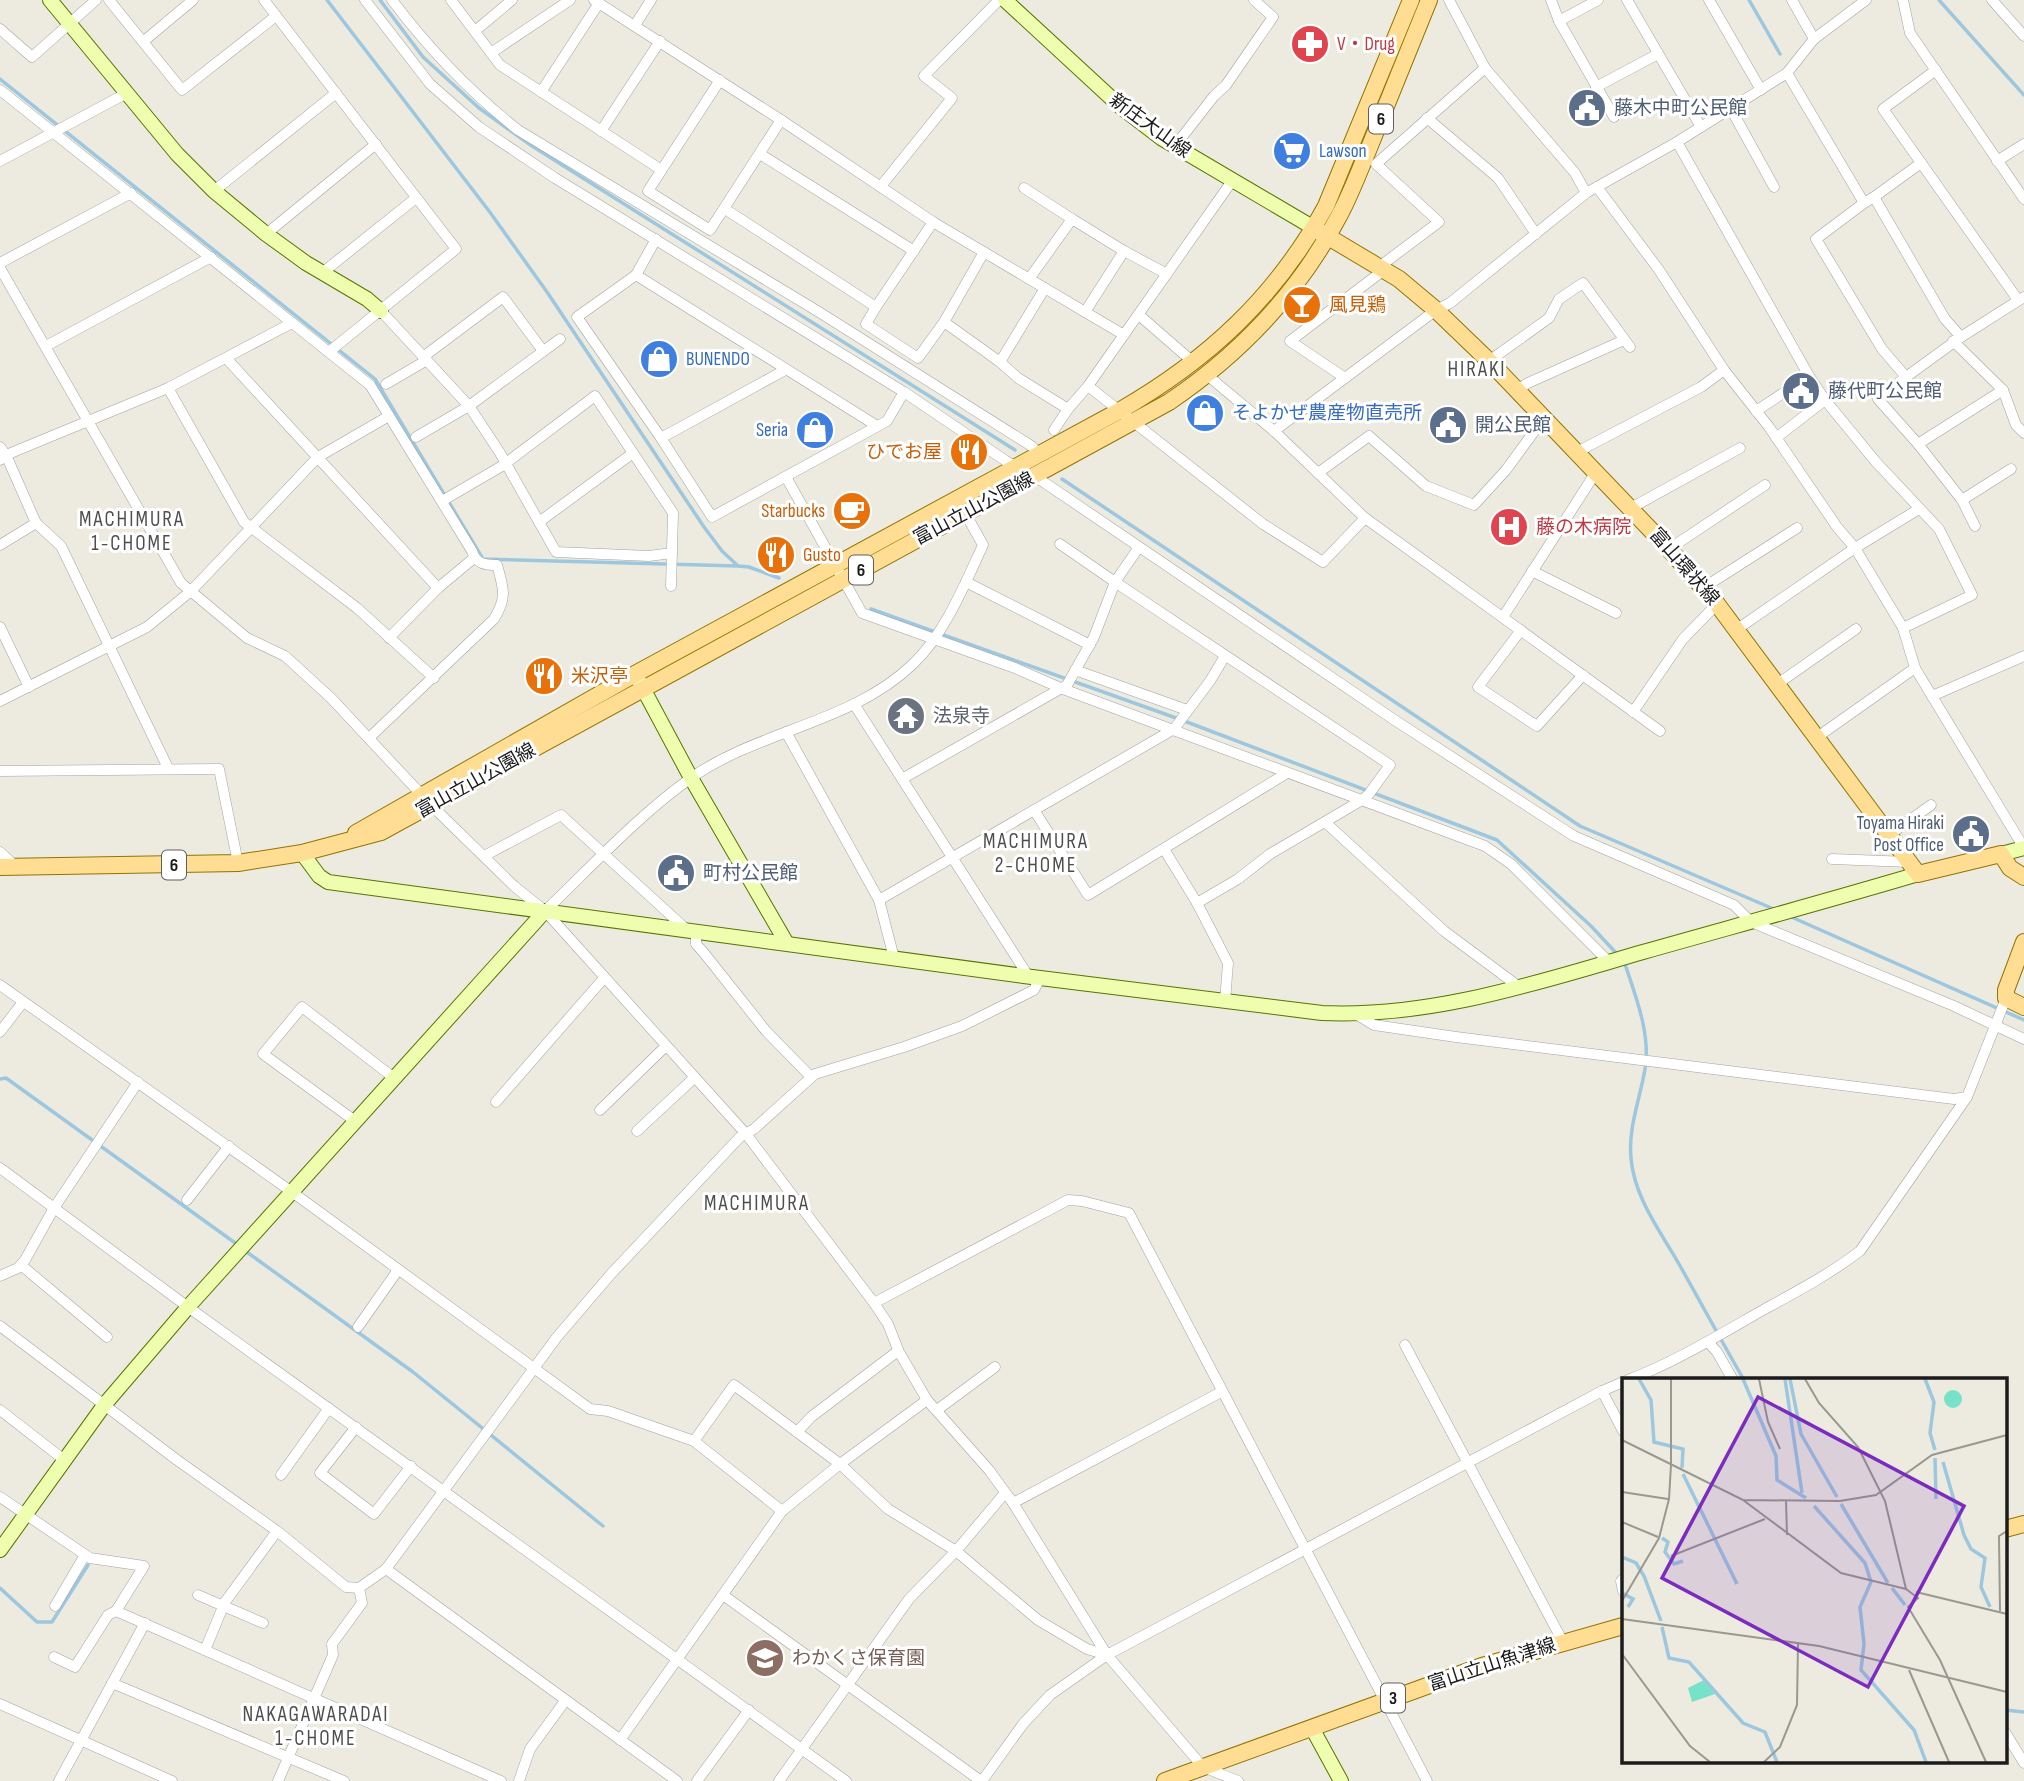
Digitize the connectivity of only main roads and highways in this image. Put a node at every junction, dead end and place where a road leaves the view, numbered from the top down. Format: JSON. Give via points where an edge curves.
{"nodes":[{"id":1,"x":1411,"y":0,"type":"edge"},
{"id":2,"x":1429,"y":0,"type":"edge"},
{"id":3,"x":1321,"y":232,"type":"junction"},
{"id":4,"x":962,"y":506,"type":"junction"},
{"id":5,"x":8,"y":867,"type":"edge"},
{"id":6,"x":2024,"y":877,"type":"edge"},
{"id":7,"x":2024,"y":942,"type":"edge"},
{"id":8,"x":2024,"y":1007,"type":"edge"},
{"id":9,"x":2024,"y":1524,"type":"edge"},
{"id":10,"x":2007,"y":1528,"type":"edge"},
{"id":11,"x":1622,"y":1626,"type":"edge"},
{"id":12,"x":1193,"y":1774,"type":"edge"},
{"id":13,"x":1165,"y":1781,"type":"edge"}],
"edges":[{"from":1,"to":3,"type":"main road","name":"富山立山公園線","number":"6","via":[[1326,206]]},
{"from":2,"to":3,"type":"main road","name":"富山立山公園線","number":"6","via":[[1347,200]]},
{"from":3,"to":4,"type":"main road","name":"富山立山公園線","number":"6","via":[[1241,321],[1193,362],[1156,390],[1017,467]]},
{"from":3,"to":4,"type":"main road","name":"富山立山公園線","number":"6","via":[[1301,277],[1247,340],[1208,375],[1035,477]]},
{"from":3,"to":6,"type":"main road","name":"富山環状線","via":[[1399,279],[1436,310],[1631,508],[1717,604],[1914,868],[2001,854],[2010,868]]},
{"from":4,"to":5,"type":"main road","name":"富山立山公園線","number":"6","via":[[427,801],[346,840],[302,853],[238,863]]},
{"from":7,"to":8,"type":"main road","via":[[2005,1001]]},
{"from":9,"to":10,"type":"main road"},
{"from":11,"to":12,"type":"main road","name":"富山立山魚津線","number":"3","via":[[1482,1666]]},
{"from":12,"to":13,"type":"main road","name":"富山立山魚津線","number":"3"}]}
